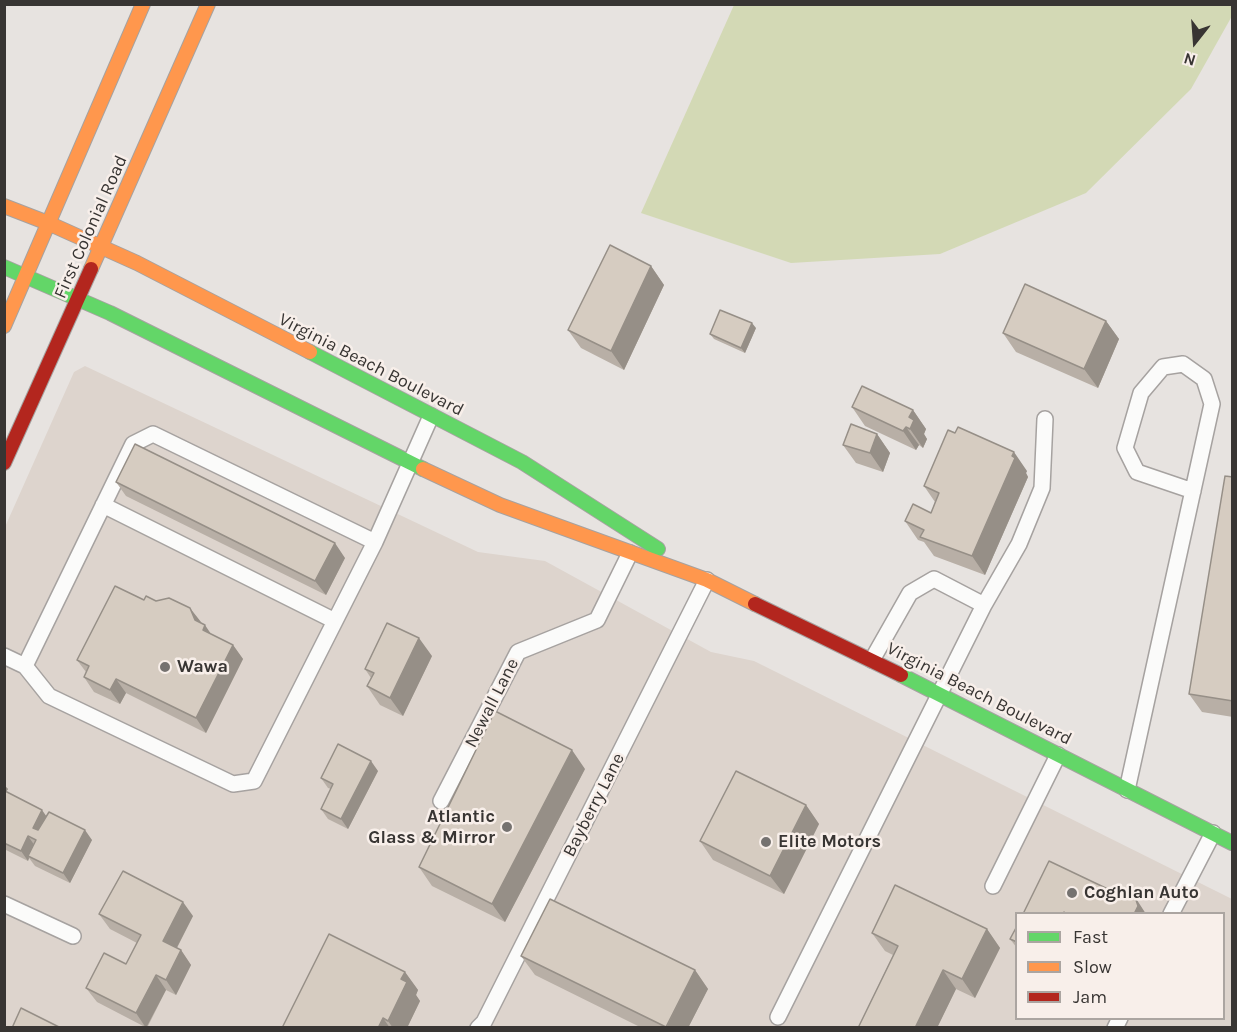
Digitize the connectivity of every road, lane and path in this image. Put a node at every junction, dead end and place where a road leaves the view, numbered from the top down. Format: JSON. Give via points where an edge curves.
{"nodes":[{"id":1,"x":143,"y":4,"type":"edge"},
{"id":2,"x":208,"y":4,"type":"edge"},
{"id":3,"x":4,"y":206,"type":"edge"},
{"id":4,"x":48,"y":223,"type":"junction"},
{"id":5,"x":102,"y":247,"type":"junction"},
{"id":6,"x":4,"y":267,"type":"edge"},
{"id":7,"x":26,"y":275,"type":"junction"},
{"id":8,"x":79,"y":299,"type":"junction"},
{"id":9,"x":4,"y":326,"type":"edge"},
{"id":10,"x":431,"y":416,"type":"junction"},
{"id":11,"x":1045,"y":419,"type":"dead end"},
{"id":12,"x":4,"y":463,"type":"edge"},
{"id":13,"x":410,"y":463,"type":"junction"},
{"id":14,"x":1193,"y":491,"type":"junction"},
{"id":15,"x":104,"y":505,"type":"junction"},
{"id":16,"x":375,"y":542,"type":"junction"},
{"id":17,"x":630,"y":553,"type":"junction"},
{"id":18,"x":707,"y":580,"type":"junction"},
{"id":19,"x":984,"y":605,"type":"junction"},
{"id":20,"x":335,"y":621,"type":"junction"},
{"id":21,"x":4,"y":656,"type":"edge"},
{"id":22,"x":872,"y":660,"type":"junction"},
{"id":23,"x":25,"y":666,"type":"junction"},
{"id":24,"x":939,"y":694,"type":"junction"},
{"id":25,"x":1058,"y":755,"type":"junction"},
{"id":26,"x":1127,"y":790,"type":"junction"},
{"id":27,"x":441,"y":801,"type":"dead end"},
{"id":28,"x":1213,"y":833,"type":"junction"},
{"id":29,"x":1233,"y":843,"type":"edge"},
{"id":30,"x":993,"y":886,"type":"dead end"},
{"id":31,"x":4,"y":904,"type":"edge"},
{"id":32,"x":1172,"y":912,"type":"edge"},
{"id":33,"x":73,"y":936,"type":"dead end"},
{"id":34,"x":778,"y":1017,"type":"dead end"},
{"id":35,"x":478,"y":1028,"type":"edge"}],
"edges":[{"from":1,"to":4,"type":"main road"},
{"from":2,"to":5,"type":"main road","name":"First Colonial Road"},
{"from":3,"to":4,"type":"main road","name":"Virginia Beach Boulevard"},
{"from":4,"to":5,"type":"main road","name":"Virginia Beach Boulevard"},
{"from":4,"to":7,"type":"main road"},
{"from":5,"to":8,"type":"main road","name":"First Colonial Road"},
{"from":5,"to":10,"type":"main road","name":"Virginia Beach Boulevard"},
{"from":6,"to":7,"type":"main road","name":"Virginia Beach Boulevard"},
{"from":7,"to":8,"type":"main road","name":"Virginia Beach Boulevard"},
{"from":7,"to":9,"type":"main road"},
{"from":8,"to":12,"type":"main road","name":"First Colonial Road"},
{"from":8,"to":13,"type":"main road","name":"Virginia Beach Boulevard"},
{"from":10,"to":13,"type":"lane"},
{"from":10,"to":18,"type":"main road","name":"Virginia Beach Boulevard","via":[[522,462]]},
{"from":11,"to":19,"type":"lane","via":[[1042,489],[1019,544]]},
{"from":13,"to":16,"type":"lane"},
{"from":13,"to":17,"type":"main road","name":"Virginia Beach Boulevard","via":[[500,505]]},
{"from":14,"to":14,"type":"lane","via":[[1212,404],[1204,379],[1183,364],[1163,367],[1141,393],[1125,448],[1137,472]]},
{"from":14,"to":26,"type":"lane"},
{"from":15,"to":16,"type":"lane","via":[[133,444],[153,434]]},
{"from":15,"to":20,"type":"lane"},
{"from":15,"to":23,"type":"lane"},
{"from":16,"to":20,"type":"lane"},
{"from":17,"to":18,"type":"main road","name":"Virginia Beach Boulevard"},
{"from":17,"to":27,"type":"lane","name":"Newall Lane","via":[[597,620],[518,652]]},
{"from":18,"to":22,"type":"main road","name":"Virginia Beach Boulevard"},
{"from":18,"to":35,"type":"lane","name":"Bayberry Lane"},
{"from":19,"to":22,"type":"lane","via":[[934,579],[910,593]]},
{"from":19,"to":24,"type":"lane"},
{"from":20,"to":23,"type":"lane","via":[[254,781],[234,784],[49,696]]},
{"from":21,"to":23,"type":"lane"},
{"from":22,"to":24,"type":"main road","name":"Virginia Beach Boulevard"},
{"from":24,"to":25,"type":"main road","name":"Virginia Beach Boulevard"},
{"from":24,"to":34,"type":"lane"},
{"from":25,"to":26,"type":"main road","name":"Virginia Beach Boulevard"},
{"from":25,"to":30,"type":"lane"},
{"from":26,"to":28,"type":"main road","name":"Virginia Beach Boulevard"},
{"from":28,"to":29,"type":"main road","name":"Virginia Beach Boulevard"},
{"from":28,"to":32,"type":"lane"},
{"from":31,"to":33,"type":"lane"}]}
